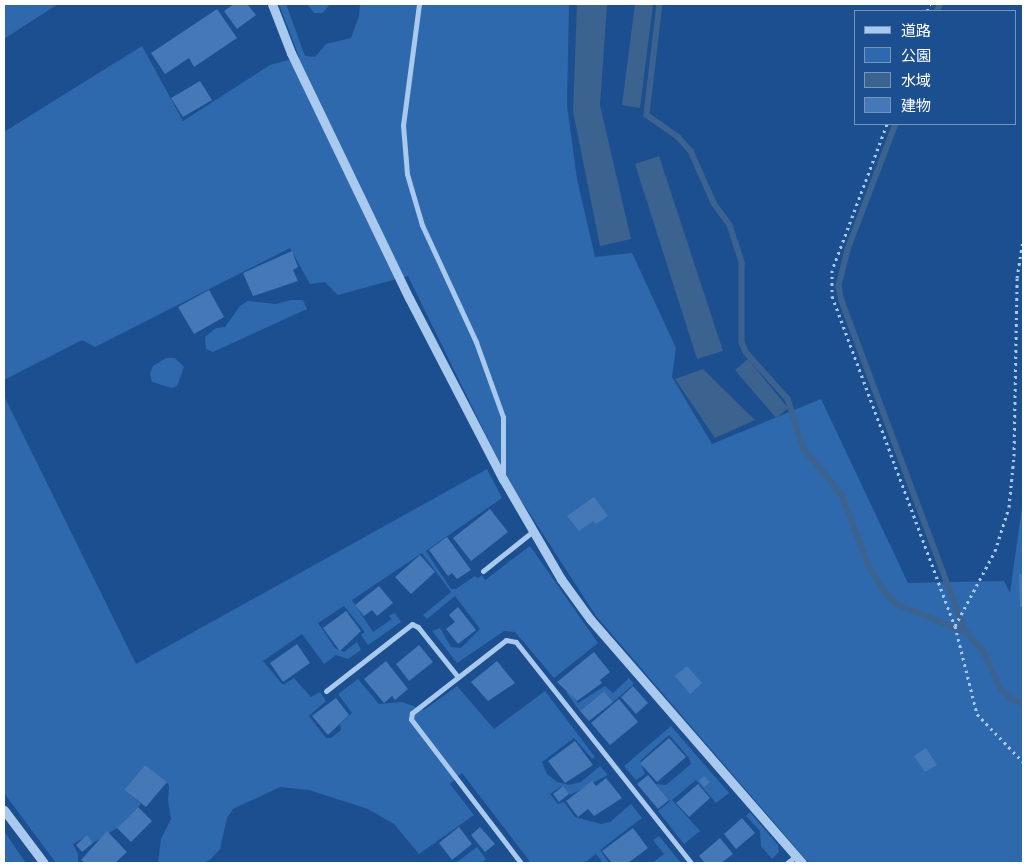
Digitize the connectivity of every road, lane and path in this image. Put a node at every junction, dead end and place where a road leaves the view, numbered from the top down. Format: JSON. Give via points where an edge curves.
{"nodes":[{"id":1,"x":272,"y":4,"type":"edge"},
{"id":2,"x":420,"y":4,"type":"edge"},
{"id":3,"x":887,"y":125,"type":"edge"},
{"id":4,"x":1023,"y":242,"type":"edge"},
{"id":5,"x":502,"y":479,"type":"junction"},
{"id":6,"x":532,"y":532,"type":"junction"},
{"id":7,"x":484,"y":571,"type":"dead end"},
{"id":8,"x":954,"y":626,"type":"junction"},
{"id":9,"x":458,"y":677,"type":"junction"},
{"id":10,"x":326,"y":691,"type":"dead end"},
{"id":11,"x":1023,"y":762,"type":"edge"},
{"id":12,"x":4,"y":810,"type":"edge"},
{"id":13,"x":799,"y":860,"type":"edge"},
{"id":14,"x":44,"y":863,"type":"edge"},
{"id":15,"x":522,"y":863,"type":"edge"},
{"id":16,"x":691,"y":863,"type":"edge"},
{"id":17,"x":787,"y":863,"type":"edge"}],
"edges":[{"from":1,"to":5,"type":"street","via":[[335,146]]},
{"from":2,"to":5,"type":"street","via":[[403,125],[407,174],[422,225],[476,342],[502,417]]},
{"from":3,"to":8,"type":"path","via":[[832,270],[832,296]]},
{"from":4,"to":8,"type":"path","via":[[1017,278],[1014,456],[1009,507],[991,560]]},
{"from":5,"to":6,"type":"street"},
{"from":6,"to":7,"type":"street"},
{"from":6,"to":13,"type":"street","via":[[590,619]]},
{"from":8,"to":11,"type":"path","via":[[978,714]]},
{"from":9,"to":10,"type":"street","via":[[418,627],[412,624]]},
{"from":9,"to":15,"type":"street","via":[[412,713],[411,720]]},
{"from":9,"to":16,"type":"street","via":[[506,640],[516,642]]},
{"from":12,"to":14,"type":"street"},
{"from":13,"to":17,"type":"street"}]}
